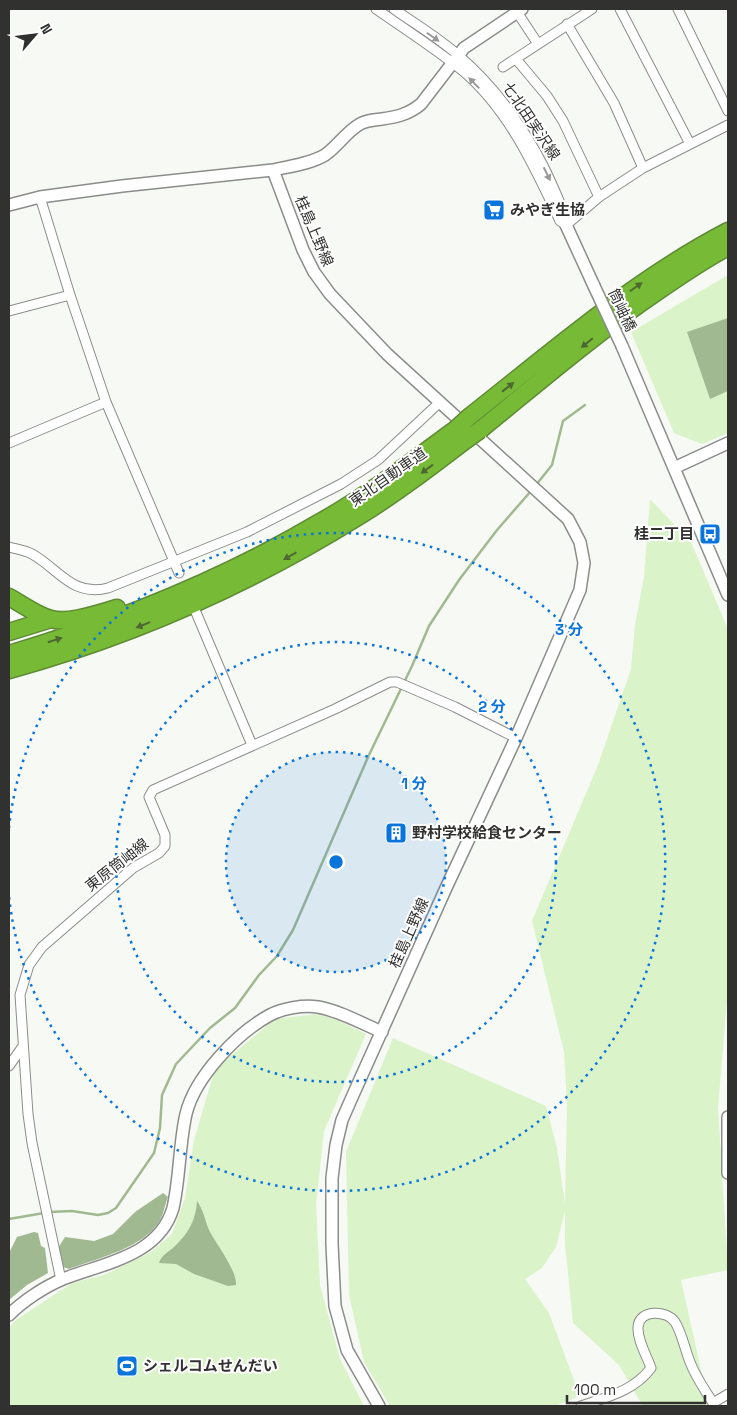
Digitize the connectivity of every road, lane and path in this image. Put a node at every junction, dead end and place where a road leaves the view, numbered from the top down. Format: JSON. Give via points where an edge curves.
{"nodes":[{"id":1,"x":376,"y":9,"type":"edge"},
{"id":2,"x":394,"y":9,"type":"edge"},
{"id":3,"x":592,"y":9,"type":"edge"},
{"id":4,"x":620,"y":9,"type":"edge"},
{"id":5,"x":678,"y":9,"type":"edge"},
{"id":6,"x":520,"y":10,"type":"edge"},
{"id":7,"x":567,"y":24,"type":"junction"},
{"id":8,"x":538,"y":44,"type":"junction"},
{"id":9,"x":455,"y":59,"type":"junction"},
{"id":10,"x":516,"y":59,"type":"junction"},
{"id":11,"x":502,"y":67,"type":"dead end"},
{"id":12,"x":728,"y":111,"type":"edge"},
{"id":13,"x":728,"y":125,"type":"edge"},
{"id":14,"x":690,"y":144,"type":"junction"},
{"id":15,"x":643,"y":168,"type":"junction"},
{"id":16,"x":273,"y":170,"type":"junction"},
{"id":17,"x":40,"y":196,"type":"junction"},
{"id":18,"x":599,"y":197,"type":"junction"},
{"id":19,"x":9,"y":205,"type":"edge"},
{"id":20,"x":566,"y":225,"type":"junction"},
{"id":21,"x":728,"y":230,"type":"edge"},
{"id":22,"x":728,"y":247,"type":"edge"},
{"id":23,"x":594,"y":286,"type":"joint"},
{"id":24,"x":70,"y":295,"type":"junction"},
{"id":25,"x":9,"y":311,"type":"edge"},
{"id":26,"x":106,"y":402,"type":"junction"},
{"id":27,"x":439,"y":403,"type":"junction"},
{"id":28,"x":474,"y":423,"type":"junction"},
{"id":29,"x":461,"y":434,"type":"junction"},
{"id":30,"x":9,"y":443,"type":"edge"},
{"id":31,"x":728,"y":443,"type":"edge"},
{"id":32,"x":674,"y":468,"type":"junction"},
{"id":33,"x":9,"y":547,"type":"edge"},
{"id":34,"x":174,"y":562,"type":"junction"},
{"id":35,"x":179,"y":573,"type":"dead end"},
{"id":36,"x":224,"y":573,"type":"junction"},
{"id":37,"x":728,"y":595,"type":"edge"},
{"id":38,"x":9,"y":596,"type":"edge"},
{"id":39,"x":195,"y":610,"type":"dead end"},
{"id":40,"x":51,"y":619,"type":"junction"},
{"id":41,"x":9,"y":632,"type":"edge"},
{"id":42,"x":9,"y":654,"type":"edge"},
{"id":43,"x":9,"y":670,"type":"edge"},
{"id":44,"x":516,"y":738,"type":"junction"},
{"id":45,"x":252,"y":745,"type":"junction"},
{"id":46,"x":382,"y":1032,"type":"junction"},
{"id":47,"x":23,"y":1046,"type":"junction"},
{"id":48,"x":9,"y":1066,"type":"edge"},
{"id":49,"x":728,"y":1117,"type":"edge"},
{"id":50,"x":728,"y":1173,"type":"edge"},
{"id":51,"x":61,"y":1280,"type":"junction"},
{"id":52,"x":9,"y":1315,"type":"edge"},
{"id":53,"x":728,"y":1394,"type":"edge"},
{"id":54,"x":379,"y":1406,"type":"edge"},
{"id":55,"x":581,"y":1406,"type":"edge"}],
"edges":[{"from":1,"to":9,"type":"street"},
{"from":2,"to":9,"type":"street","name":"七北田実沢線","one_way":true},
{"from":3,"to":7,"type":"street"},
{"from":4,"to":14,"type":"street"},
{"from":5,"to":12,"type":"street"},
{"from":6,"to":8,"type":"street"},
{"from":6,"to":9,"type":"street","via":[[469,43]]},
{"from":7,"to":8,"type":"street"},
{"from":7,"to":15,"type":"street","via":[[614,103]]},
{"from":8,"to":10,"type":"street"},
{"from":9,"to":16,"type":"street","via":[[412,112],[361,123],[324,155]]},
{"from":9,"to":20,"type":"street","name":"七北田実沢線","via":[[483,79],[529,141],[566,216]]},
{"from":10,"to":11,"type":"street"},
{"from":10,"to":18,"type":"street","via":[[547,96],[563,122]]},
{"from":13,"to":14,"type":"street"},
{"from":14,"to":15,"type":"street"},
{"from":15,"to":18,"type":"street"},
{"from":16,"to":17,"type":"street"},
{"from":16,"to":27,"type":"street","name":"桂島上野線","via":[[314,272],[330,294],[387,354]]},
{"from":17,"to":19,"type":"street"},
{"from":17,"to":24,"type":"street"},
{"from":18,"to":20,"type":"street"},
{"from":20,"to":23,"type":"street","name":"七北田実沢線"},
{"from":28,"to":21,"type":"highway","name":"東北自動車道","one_way":true,"via":[[589,322],[677,259]]},
{"from":22,"to":28,"type":"highway","name":"東北自動車道","one_way":true,"via":[[633,308]]},
{"from":23,"to":32,"type":"street","name":"筒岫橋","bridge":true},
{"from":24,"to":25,"type":"street"},
{"from":24,"to":26,"type":"street"},
{"from":26,"to":30,"type":"street"},
{"from":26,"to":34,"type":"street"},
{"from":27,"to":34,"type":"street","via":[[378,460],[341,484],[247,532]]},
{"from":27,"to":44,"type":"street","name":"桂島上野線","via":[[568,519],[580,542],[584,563],[580,590]]},
{"from":28,"to":29,"type":"highway","name":"東北自動車道","bridge":true},
{"from":29,"to":36,"type":"highway","name":"東北自動車道","via":[[355,501]]},
{"from":29,"to":43,"type":"highway","name":"東北自動車道","one_way":true,"via":[[406,485],[279,562],[139,626]]},
{"from":31,"to":32,"type":"street"},
{"from":32,"to":37,"type":"street"},
{"from":33,"to":34,"type":"street","via":[[31,554],[75,586],[90,591],[108,588]]},
{"from":34,"to":35,"type":"street"},
{"from":36,"to":40,"type":"highway","via":[[193,579],[97,614]]},
{"from":42,"to":36,"type":"highway","name":"東北自動車道","one_way":true,"via":[[101,624]]},
{"from":38,"to":40,"type":"highway"},
{"from":39,"to":45,"type":"street"},
{"from":40,"to":41,"type":"highway"},
{"from":44,"to":45,"type":"street","name":"東原筒岫線","via":[[455,707],[397,682],[390,682]]},
{"from":44,"to":46,"type":"street","name":"桂島上野線"},
{"from":45,"to":47,"type":"street","name":"東原筒岫線","via":[[153,790],[149,797],[165,835],[165,846],[120,879],[34,957],[20,995]]},
{"from":46,"to":51,"type":"street","via":[[317,1007],[284,1010],[258,1024],[212,1064],[193,1095],[182,1136],[174,1208],[164,1229],[137,1252]]},
{"from":46,"to":54,"type":"street","name":"桂島上野線","via":[[342,1120],[332,1178],[332,1252],[337,1312],[347,1350]]},
{"from":47,"to":48,"type":"street"},
{"from":47,"to":51,"type":"street","name":"東原筒岫線","via":[[31,1134]]},
{"from":49,"to":50,"type":"street"},
{"from":51,"to":52,"type":"street"},
{"from":53,"to":55,"type":"street","via":[[713,1403],[691,1365],[676,1323],[660,1313],[645,1316],[639,1322],[639,1338],[651,1368],[644,1378],[624,1391]]}]}
